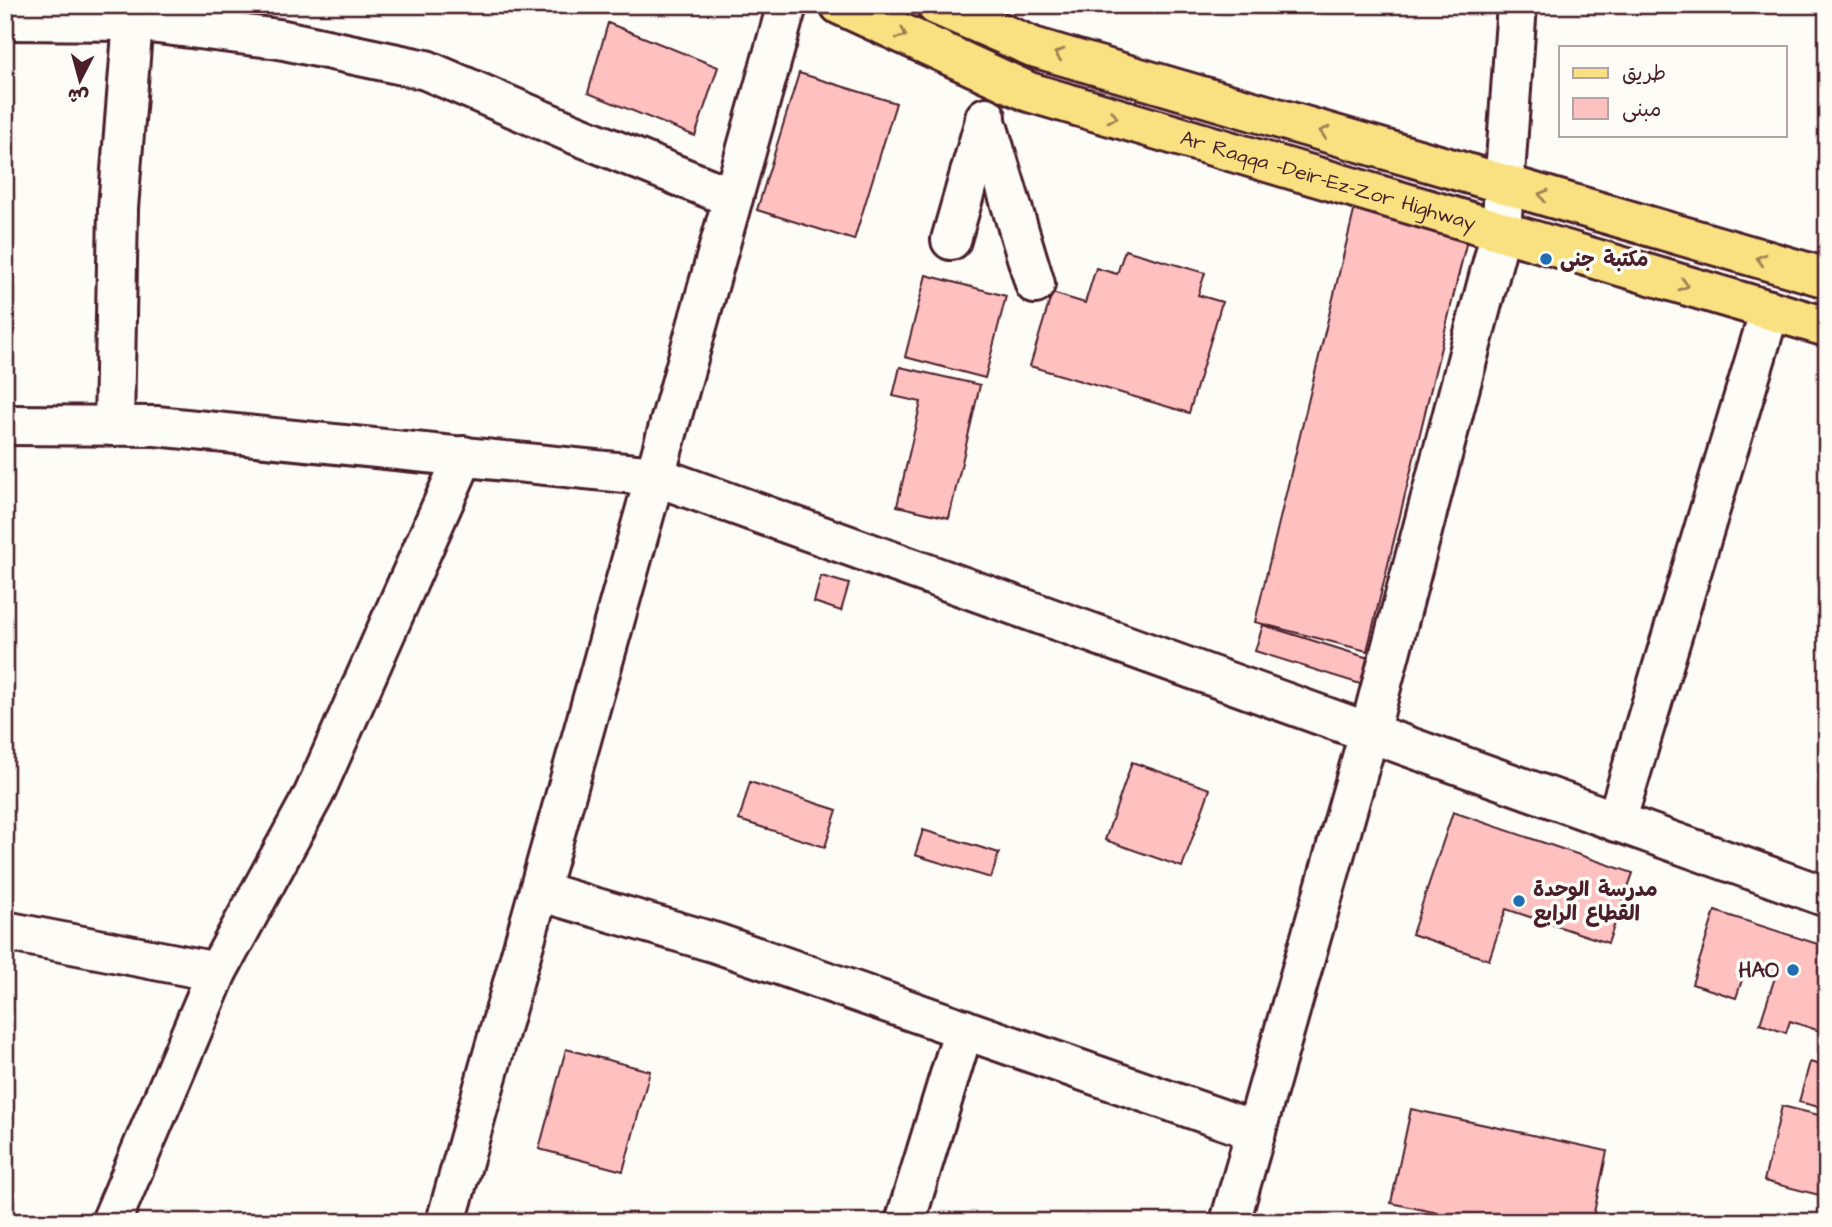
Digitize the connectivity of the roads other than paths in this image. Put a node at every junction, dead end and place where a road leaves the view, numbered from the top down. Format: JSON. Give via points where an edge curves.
{"nodes":[{"id":1,"x":787,"y":5,"type":"edge"},
{"id":2,"x":840,"y":5,"type":"edge"},
{"id":3,"x":936,"y":5,"type":"edge"},
{"id":4,"x":1517,"y":5,"type":"edge"},
{"id":5,"x":5,"y":20,"type":"edge"},
{"id":6,"x":133,"y":21,"type":"junction"},
{"id":7,"x":997,"y":78,"type":"junction"},
{"id":8,"x":985,"y":118,"type":"junction"},
{"id":9,"x":1505,"y":185,"type":"junction"},
{"id":10,"x":733,"y":198,"type":"junction"},
{"id":11,"x":1500,"y":231,"type":"junction"},
{"id":12,"x":951,"y":240,"type":"dead end"},
{"id":13,"x":1827,"y":278,"type":"edge"},
{"id":14,"x":1035,"y":284,"type":"dead end"},
{"id":15,"x":1770,"y":310,"type":"junction"},
{"id":16,"x":1827,"y":327,"type":"edge"},
{"id":17,"x":5,"y":425,"type":"edge"},
{"id":18,"x":114,"y":426,"type":"junction"},
{"id":19,"x":464,"y":456,"type":"junction"},
{"id":20,"x":655,"y":476,"type":"junction"},
{"id":21,"x":1369,"y":733,"type":"junction"},
{"id":22,"x":1616,"y":822,"type":"junction"},
{"id":23,"x":539,"y":891,"type":"junction"},
{"id":24,"x":1827,"y":897,"type":"edge"},
{"id":25,"x":5,"y":931,"type":"edge"},
{"id":26,"x":217,"y":972,"type":"junction"},
{"id":27,"x":964,"y":1029,"type":"junction"},
{"id":28,"x":1256,"y":1131,"type":"junction"},
{"id":29,"x":111,"y":1222,"type":"edge"},
{"id":30,"x":446,"y":1222,"type":"edge"},
{"id":31,"x":905,"y":1222,"type":"edge"},
{"id":32,"x":1230,"y":1222,"type":"edge"}],
"edges":[{"from":1,"to":10,"type":"street"},
{"from":2,"to":7,"type":"main road","name":"Ar Raqqa -Deir-Ez-Zor Highway","one_way":true},
{"from":9,"to":3,"type":"main road","one_way":true,"via":[[1033,47]]},
{"from":4,"to":9,"type":"street"},
{"from":5,"to":6,"type":"street"},
{"from":6,"to":10,"type":"street","via":[[279,39],[426,70]]},
{"from":6,"to":18,"type":"street","via":[[118,208]]},
{"from":7,"to":8,"type":"street"},
{"from":7,"to":11,"type":"main road","name":"Ar Raqqa -Deir-Ez-Zor Highway","one_way":true,"via":[[1029,92]]},
{"from":8,"to":12,"type":"street"},
{"from":8,"to":14,"type":"street"},
{"from":9,"to":11,"type":"street"},
{"from":13,"to":9,"type":"main road","one_way":true},
{"from":10,"to":20,"type":"street"},
{"from":11,"to":15,"type":"main road","name":"Ar Raqqa -Deir-Ez-Zor Highway","one_way":true},
{"from":11,"to":21,"type":"street"},
{"from":15,"to":16,"type":"main road","name":"Ar Raqqa -Deir-Ez-Zor Highway"},
{"from":15,"to":22,"type":"street"},
{"from":17,"to":18,"type":"street"},
{"from":18,"to":19,"type":"street","via":[[156,426]]},
{"from":19,"to":20,"type":"street"},
{"from":19,"to":26,"type":"street","via":[[314,794]]},
{"from":20,"to":21,"type":"street"},
{"from":20,"to":23,"type":"street"},
{"from":21,"to":22,"type":"street"},
{"from":21,"to":28,"type":"street"},
{"from":22,"to":24,"type":"street"},
{"from":23,"to":27,"type":"street","via":[[716,943]]},
{"from":23,"to":30,"type":"street"},
{"from":25,"to":26,"type":"street"},
{"from":26,"to":29,"type":"street"},
{"from":27,"to":28,"type":"street"},
{"from":27,"to":31,"type":"street"},
{"from":28,"to":32,"type":"street"}]}
